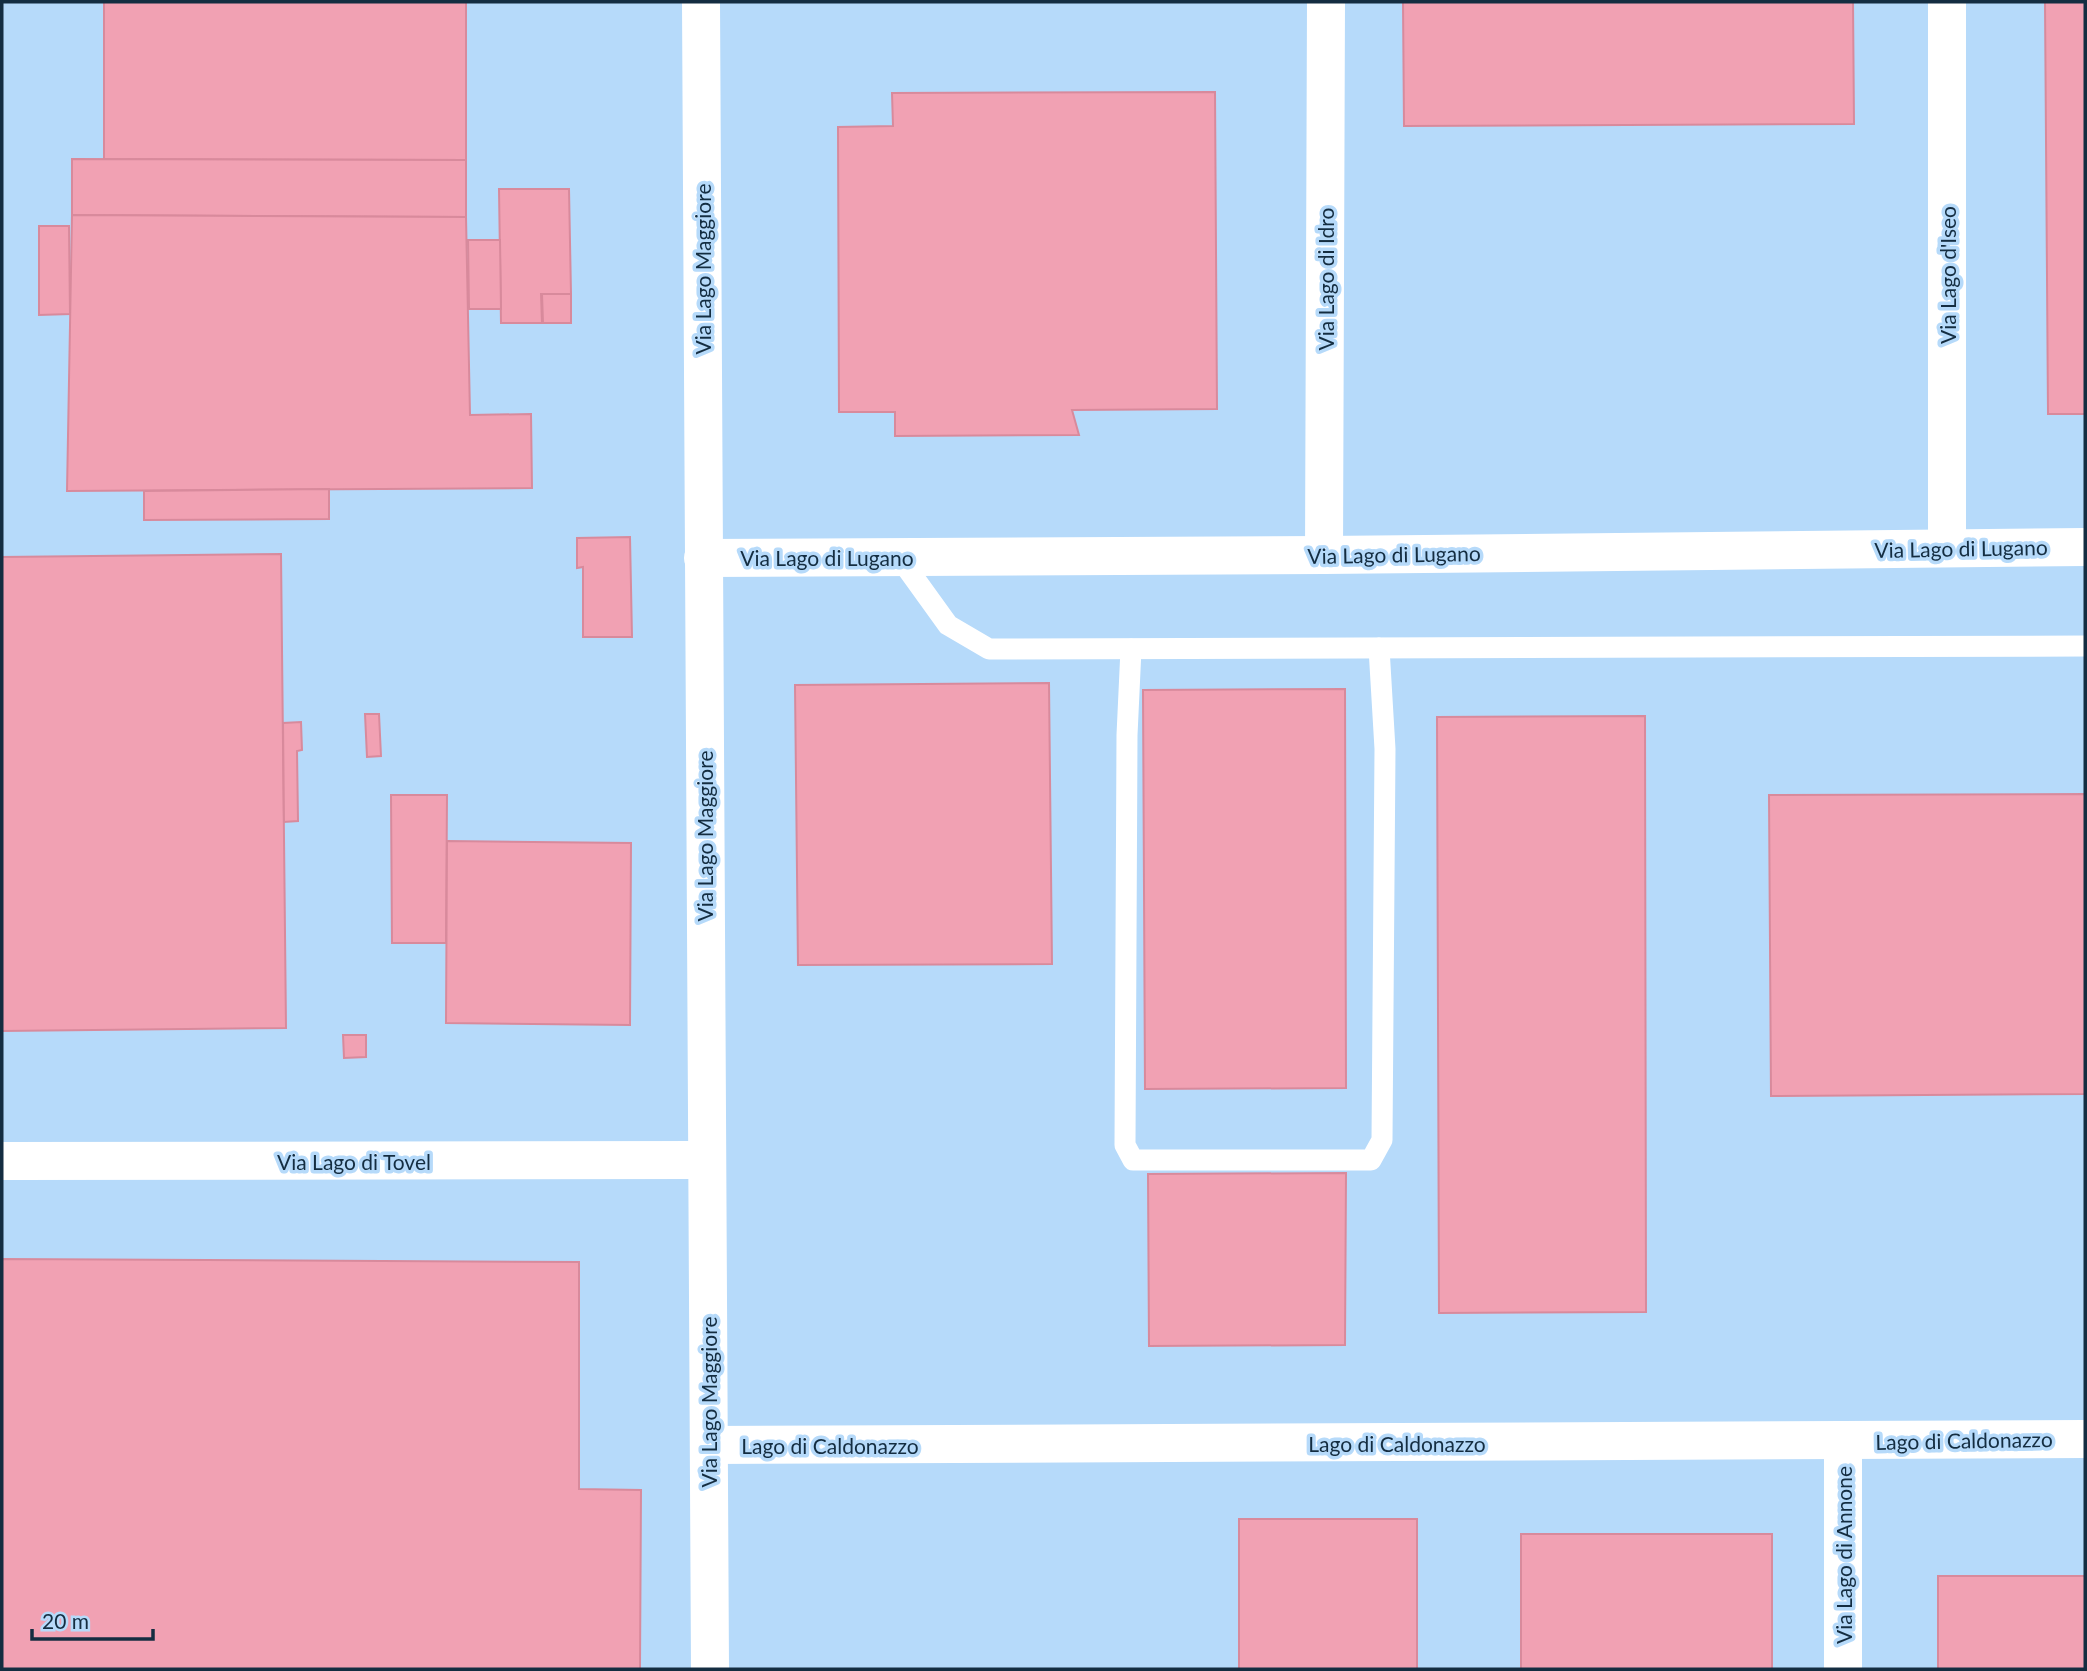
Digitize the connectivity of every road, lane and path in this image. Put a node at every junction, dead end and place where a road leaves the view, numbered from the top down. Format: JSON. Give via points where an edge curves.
{"nodes":[{"id":1,"x":701,"y":2,"type":"edge"},
{"id":2,"x":1326,"y":2,"type":"edge"},
{"id":3,"x":1947,"y":2,"type":"edge"},
{"id":4,"x":2085,"y":547,"type":"edge"},
{"id":5,"x":1947,"y":548,"type":"junction"},
{"id":6,"x":1324,"y":555,"type":"junction"},
{"id":7,"x":898,"y":557,"type":"junction"},
{"id":8,"x":703,"y":558,"type":"junction"},
{"id":9,"x":2085,"y":646,"type":"edge"},
{"id":10,"x":1379,"y":648,"type":"junction"},
{"id":11,"x":1130,"y":649,"type":"junction"},
{"id":12,"x":706,"y":1160,"type":"junction"},
{"id":13,"x":2,"y":1161,"type":"edge"},
{"id":14,"x":2085,"y":1439,"type":"edge"},
{"id":15,"x":1843,"y":1441,"type":"junction"},
{"id":16,"x":709,"y":1445,"type":"junction"},
{"id":17,"x":710,"y":1669,"type":"edge"},
{"id":18,"x":1843,"y":1669,"type":"edge"}],
"edges":[{"from":1,"to":8,"type":"street","name":"Via Lago Maggiore"},
{"from":2,"to":6,"type":"street","name":"Via Lago di Idro"},
{"from":3,"to":5,"type":"street","name":"Via Lago d'Iseo"},
{"from":4,"to":5,"type":"street","name":"Via Lago di Lugano"},
{"from":5,"to":6,"type":"street","name":"Via Lago di Lugano"},
{"from":6,"to":7,"type":"street","name":"Via Lago di Lugano"},
{"from":7,"to":8,"type":"street","name":"Via Lago di Lugano"},
{"from":7,"to":11,"type":"lane","via":[[947,625],[989,649]]},
{"from":8,"to":12,"type":"street","name":"Via Lago Maggiore"},
{"from":9,"to":10,"type":"lane"},
{"from":10,"to":11,"type":"lane"},
{"from":10,"to":11,"type":"lane","via":[[1385,749],[1382,1140],[1371,1160],[1133,1160],[1125,1145]]},
{"from":12,"to":13,"type":"street","name":"Via Lago di Tovel"},
{"from":12,"to":16,"type":"street","name":"Via Lago Maggiore"},
{"from":14,"to":15,"type":"street","name":"Lago di Caldonazzo"},
{"from":15,"to":16,"type":"street","name":"Lago di Caldonazzo"},
{"from":15,"to":18,"type":"street","name":"Via Lago di Annone"},
{"from":16,"to":17,"type":"street","name":"Via Lago Maggiore"}]}
